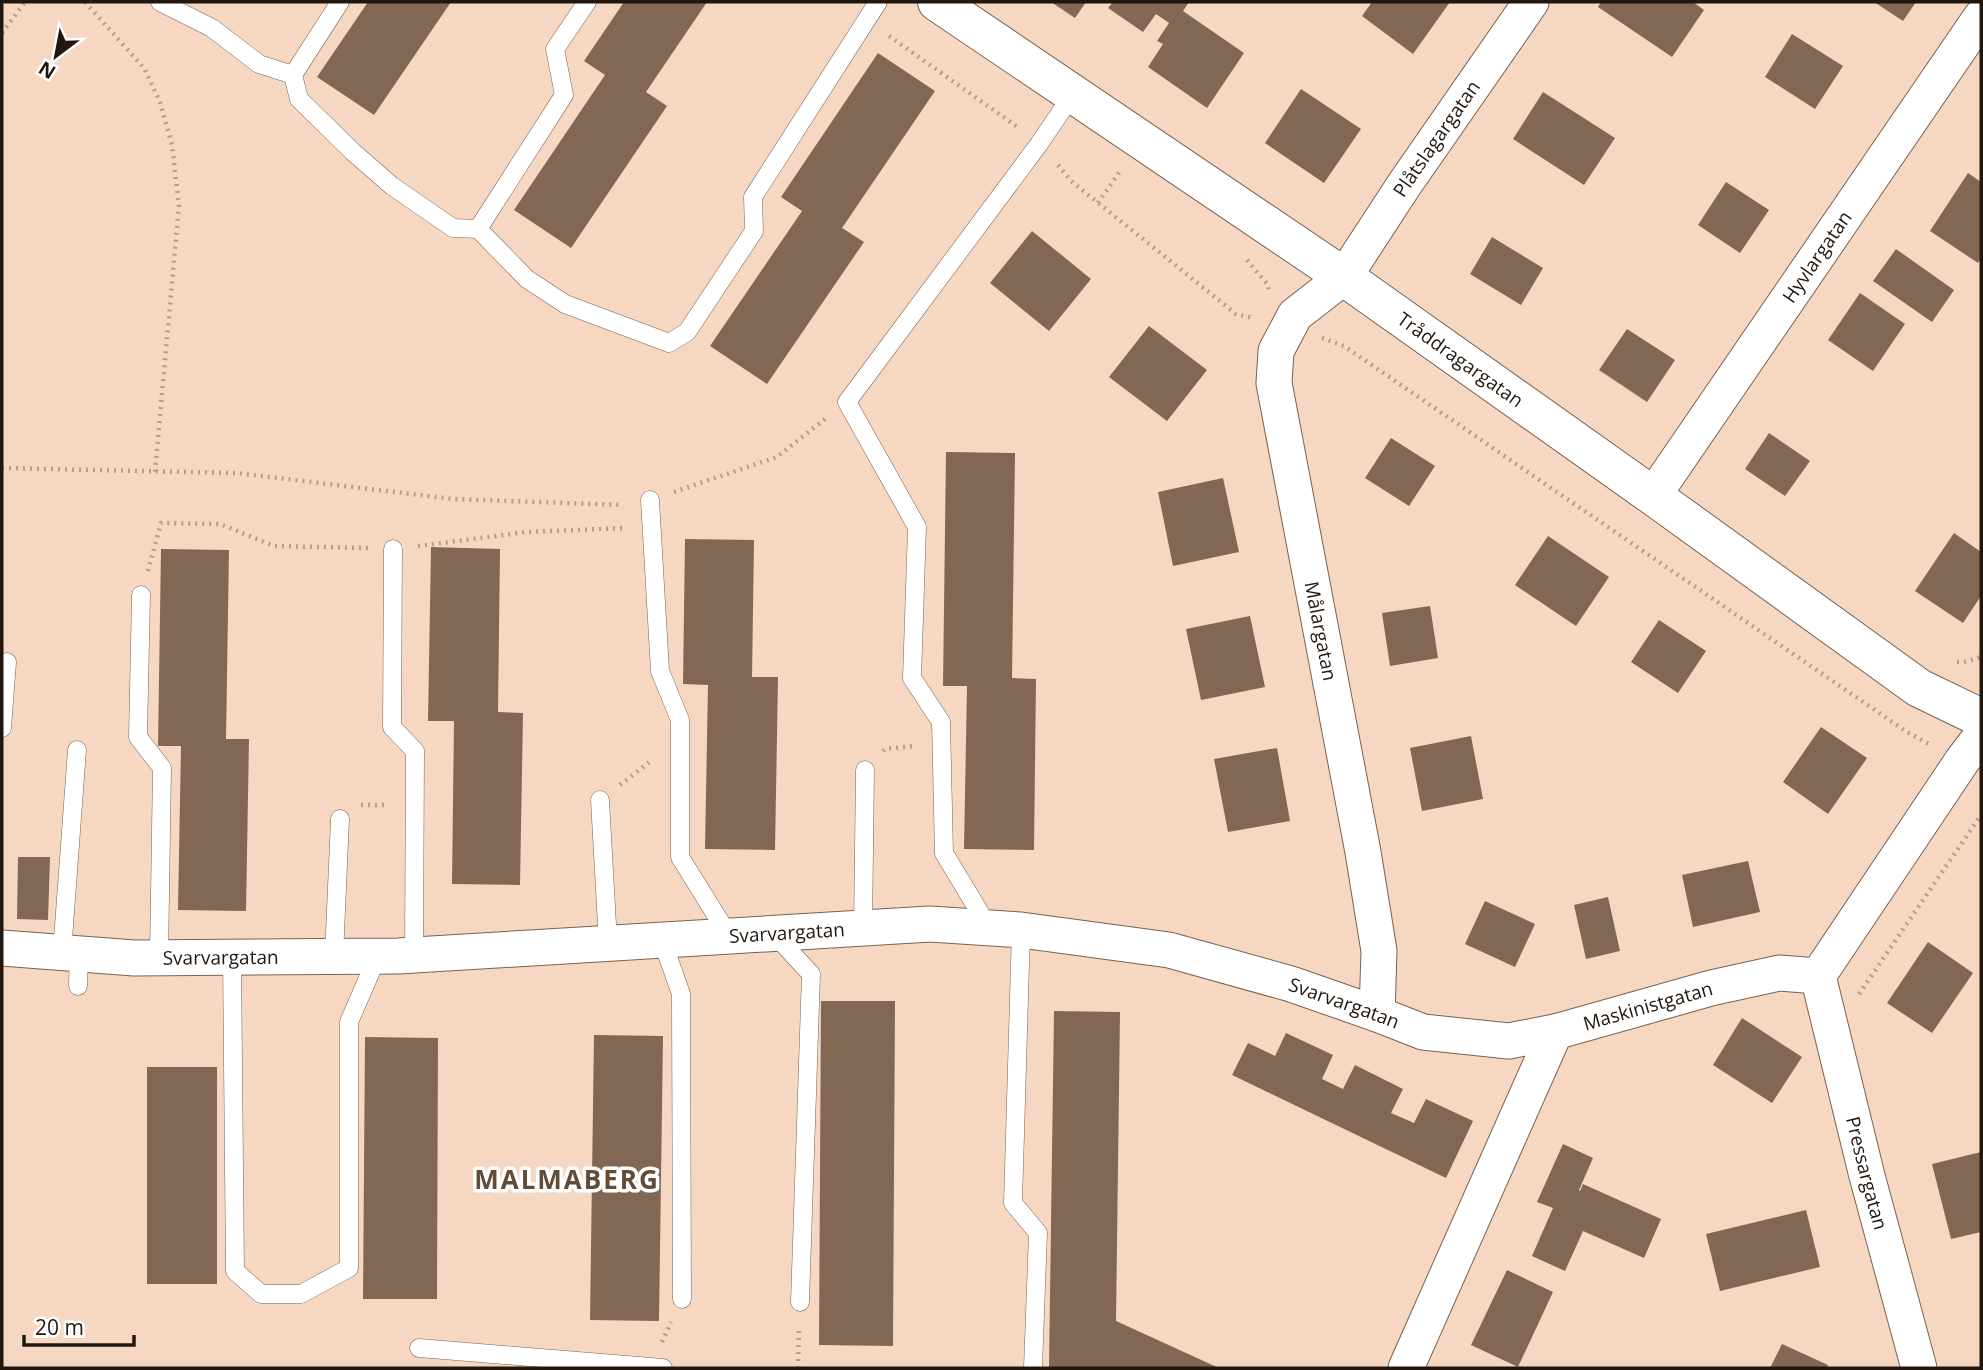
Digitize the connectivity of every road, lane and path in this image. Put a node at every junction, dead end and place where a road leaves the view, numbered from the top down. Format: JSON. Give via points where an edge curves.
{"nodes":[{"id":1,"x":25,"y":2,"type":"edge"},
{"id":2,"x":85,"y":2,"type":"edge"},
{"id":3,"x":160,"y":2,"type":"edge"},
{"id":4,"x":340,"y":2,"type":"edge"},
{"id":5,"x":587,"y":2,"type":"edge"},
{"id":6,"x":878,"y":2,"type":"edge"},
{"id":7,"x":937,"y":2,"type":"edge"},
{"id":8,"x":1531,"y":2,"type":"edge"},
{"id":9,"x":1981,"y":17,"type":"edge"},
{"id":10,"x":866,"y":20,"type":"junction"},
{"id":11,"x":2,"y":33,"type":"edge"},
{"id":12,"x":292,"y":75,"type":"junction"},
{"id":13,"x":1073,"y":94,"type":"junction"},
{"id":14,"x":1039,"y":144,"type":"junction"},
{"id":15,"x":1121,"y":170,"type":"dead end"},
{"id":16,"x":1098,"y":203,"type":"junction"},
{"id":17,"x":478,"y":229,"type":"junction"},
{"id":18,"x":1245,"y":257,"type":"dead end"},
{"id":19,"x":1344,"y":277,"type":"junction"},
{"id":20,"x":1279,"y":323,"type":"junction"},
{"id":21,"x":847,"y":402,"type":"junction"},
{"id":22,"x":2,"y":468,"type":"edge"},
{"id":23,"x":155,"y":472,"type":"junction"},
{"id":24,"x":1653,"y":496,"type":"junction"},
{"id":25,"x":650,"y":500,"type":"junction"},
{"id":26,"x":651,"y":526,"type":"junction"},
{"id":27,"x":393,"y":549,"type":"junction"},
{"id":28,"x":141,"y":595,"type":"joint"},
{"id":29,"x":8,"y":662,"type":"dead end"},
{"id":30,"x":1981,"y":718,"type":"edge"},
{"id":31,"x":2,"y":728,"type":"edge"},
{"id":32,"x":680,"y":738,"type":"junction"},
{"id":33,"x":942,"y":743,"type":"junction"},
{"id":34,"x":1971,"y":749,"type":"edge"},
{"id":35,"x":77,"y":750,"type":"dead end"},
{"id":36,"x":865,"y":770,"type":"joint"},
{"id":37,"x":600,"y":800,"type":"joint"},
{"id":38,"x":414,"y":805,"type":"junction"},
{"id":39,"x":1981,"y":815,"type":"edge"},
{"id":40,"x":340,"y":819,"type":"joint"},
{"id":41,"x":863,"y":928,"type":"junction"},
{"id":42,"x":1005,"y":929,"type":"junction"},
{"id":43,"x":774,"y":934,"type":"junction"},
{"id":44,"x":729,"y":936,"type":"junction"},
{"id":45,"x":662,"y":940,"type":"junction"},
{"id":46,"x":608,"y":943,"type":"junction"},
{"id":47,"x":2,"y":948,"type":"edge"},
{"id":48,"x":414,"y":954,"type":"junction"},
{"id":49,"x":378,"y":955,"type":"junction"},
{"id":50,"x":334,"y":956,"type":"junction"},
{"id":51,"x":232,"y":957,"type":"junction"},
{"id":52,"x":159,"y":958,"type":"junction"},
{"id":53,"x":73,"y":964,"type":"junction"},
{"id":54,"x":1818,"y":976,"type":"junction"},
{"id":55,"x":1827,"y":1013,"type":"junction"},
{"id":56,"x":1377,"y":1014,"type":"junction"},
{"id":57,"x":1555,"y":1032,"type":"junction"},
{"id":58,"x":682,"y":1299,"type":"joint"},
{"id":59,"x":800,"y":1302,"type":"joint"},
{"id":60,"x":419,"y":1348,"type":"dead end"},
{"id":61,"x":589,"y":1365,"type":"edge"},
{"id":62,"x":656,"y":1368,"type":"edge"},
{"id":63,"x":798,"y":1368,"type":"edge"},
{"id":64,"x":1033,"y":1368,"type":"edge"},
{"id":65,"x":1406,"y":1368,"type":"edge"},
{"id":66,"x":1919,"y":1368,"type":"edge"}],
"edges":[{"from":1,"to":11,"type":"path"},
{"from":2,"to":23,"type":"path","via":[[144,68],[172,145],[179,205]]},
{"from":3,"to":12,"type":"lane","via":[[212,28],[259,64]]},
{"from":4,"to":12,"type":"lane"},
{"from":5,"to":17,"type":"lane","via":[[555,49],[564,95]]},
{"from":6,"to":10,"type":"lane"},
{"from":7,"to":13,"type":"main road","name":"Tråddragargatan"},
{"from":8,"to":19,"type":"street","name":"Plåtslagargatan"},
{"from":9,"to":24,"type":"street","name":"Hyvlargatan"},
{"from":10,"to":14,"type":"path"},
{"from":10,"to":17,"type":"lane","via":[[753,197],[754,231],[687,332],[669,344],[565,304],[527,279]]},
{"from":12,"to":17,"type":"lane","via":[[299,99],[392,186],[453,228]]},
{"from":13,"to":14,"type":"lane"},
{"from":13,"to":19,"type":"main road","name":"Tråddragargatan"},
{"from":14,"to":16,"type":"path","via":[[1071,181]]},
{"from":14,"to":21,"type":"lane"},
{"from":15,"to":16,"type":"path"},
{"from":16,"to":20,"type":"path","via":[[1236,314]]},
{"from":18,"to":20,"type":"path","via":[[1268,285]]},
{"from":19,"to":20,"type":"street","name":"Målargatan"},
{"from":19,"to":24,"type":"main road","name":"Tråddragargatan"},
{"from":20,"to":34,"type":"path","via":[[1344,346],[1900,728]]},
{"from":20,"to":56,"type":"street","name":"Målargatan","via":[[1274,383],[1363,852],[1378,951]]},
{"from":21,"to":25,"type":"path","via":[[777,457]]},
{"from":21,"to":33,"type":"lane","via":[[917,527],[912,678],[941,722]]},
{"from":22,"to":23,"type":"path"},
{"from":23,"to":25,"type":"path","via":[[236,473],[453,499],[635,505]]},
{"from":24,"to":30,"type":"main road","name":"Tråddragargatan","via":[[1919,688]]},
{"from":25,"to":26,"type":"lane"},
{"from":26,"to":27,"type":"path","via":[[527,533]]},
{"from":26,"to":32,"type":"lane","via":[[660,671],[680,720]]},
{"from":27,"to":28,"type":"path","via":[[274,546],[220,524],[161,523]]},
{"from":27,"to":38,"type":"lane","via":[[392,727],[415,751]]},
{"from":28,"to":52,"type":"lane","via":[[138,737],[162,768]]},
{"from":29,"to":31,"type":"lane"},
{"from":32,"to":37,"type":"path"},
{"from":32,"to":44,"type":"lane","via":[[680,857]]},
{"from":33,"to":36,"type":"path","via":[[885,749]]},
{"from":33,"to":42,"type":"lane","via":[[944,853]]},
{"from":34,"to":54,"type":"street"},
{"from":35,"to":53,"type":"lane"},
{"from":36,"to":41,"type":"lane"},
{"from":37,"to":46,"type":"lane"},
{"from":38,"to":40,"type":"path","via":[[360,805]]},
{"from":38,"to":48,"type":"lane"},
{"from":39,"to":55,"type":"path","via":[[1850,1007]]},
{"from":40,"to":50,"type":"lane"},
{"from":41,"to":42,"type":"street","name":"Svarvargatan","via":[[930,924]]},
{"from":41,"to":43,"type":"street","name":"Svarvargatan"},
{"from":42,"to":56,"type":"street","name":"Svarvargatan","via":[[1168,950]]},
{"from":42,"to":64,"type":"lane","via":[[1013,1203],[1038,1233]]},
{"from":43,"to":44,"type":"street","name":"Svarvargatan"},
{"from":43,"to":59,"type":"lane","via":[[811,974]]},
{"from":44,"to":45,"type":"street","name":"Svarvargatan"},
{"from":45,"to":46,"type":"street","name":"Svarvargatan"},
{"from":45,"to":58,"type":"lane","via":[[681,994]]},
{"from":46,"to":48,"type":"street","name":"Svarvargatan"},
{"from":47,"to":53,"type":"street","name":"Svarvargatan"},
{"from":48,"to":49,"type":"street","name":"Svarvargatan"},
{"from":49,"to":50,"type":"street","name":"Svarvargatan"},
{"from":49,"to":51,"type":"lane","via":[[349,1022],[349,1268],[301,1294],[261,1294],[235,1271]]},
{"from":50,"to":51,"type":"street","name":"Svarvargatan"},
{"from":51,"to":52,"type":"street","name":"Svarvargatan"},
{"from":52,"to":53,"type":"street","name":"Svarvargatan"},
{"from":54,"to":55,"type":"street","name":"Pressargatan"},
{"from":54,"to":57,"type":"street","name":"Maskinistgatan","via":[[1779,973]]},
{"from":55,"to":66,"type":"street","name":"Pressargatan"},
{"from":56,"to":57,"type":"street","name":"Svarvargatan","via":[[1423,1032],[1462,1038],[1509,1041]]},
{"from":57,"to":65,"type":"street"},
{"from":58,"to":62,"type":"path"},
{"from":59,"to":63,"type":"path"},
{"from":60,"to":61,"type":"lane"},
{"from":61,"to":62,"type":"lane"}]}
